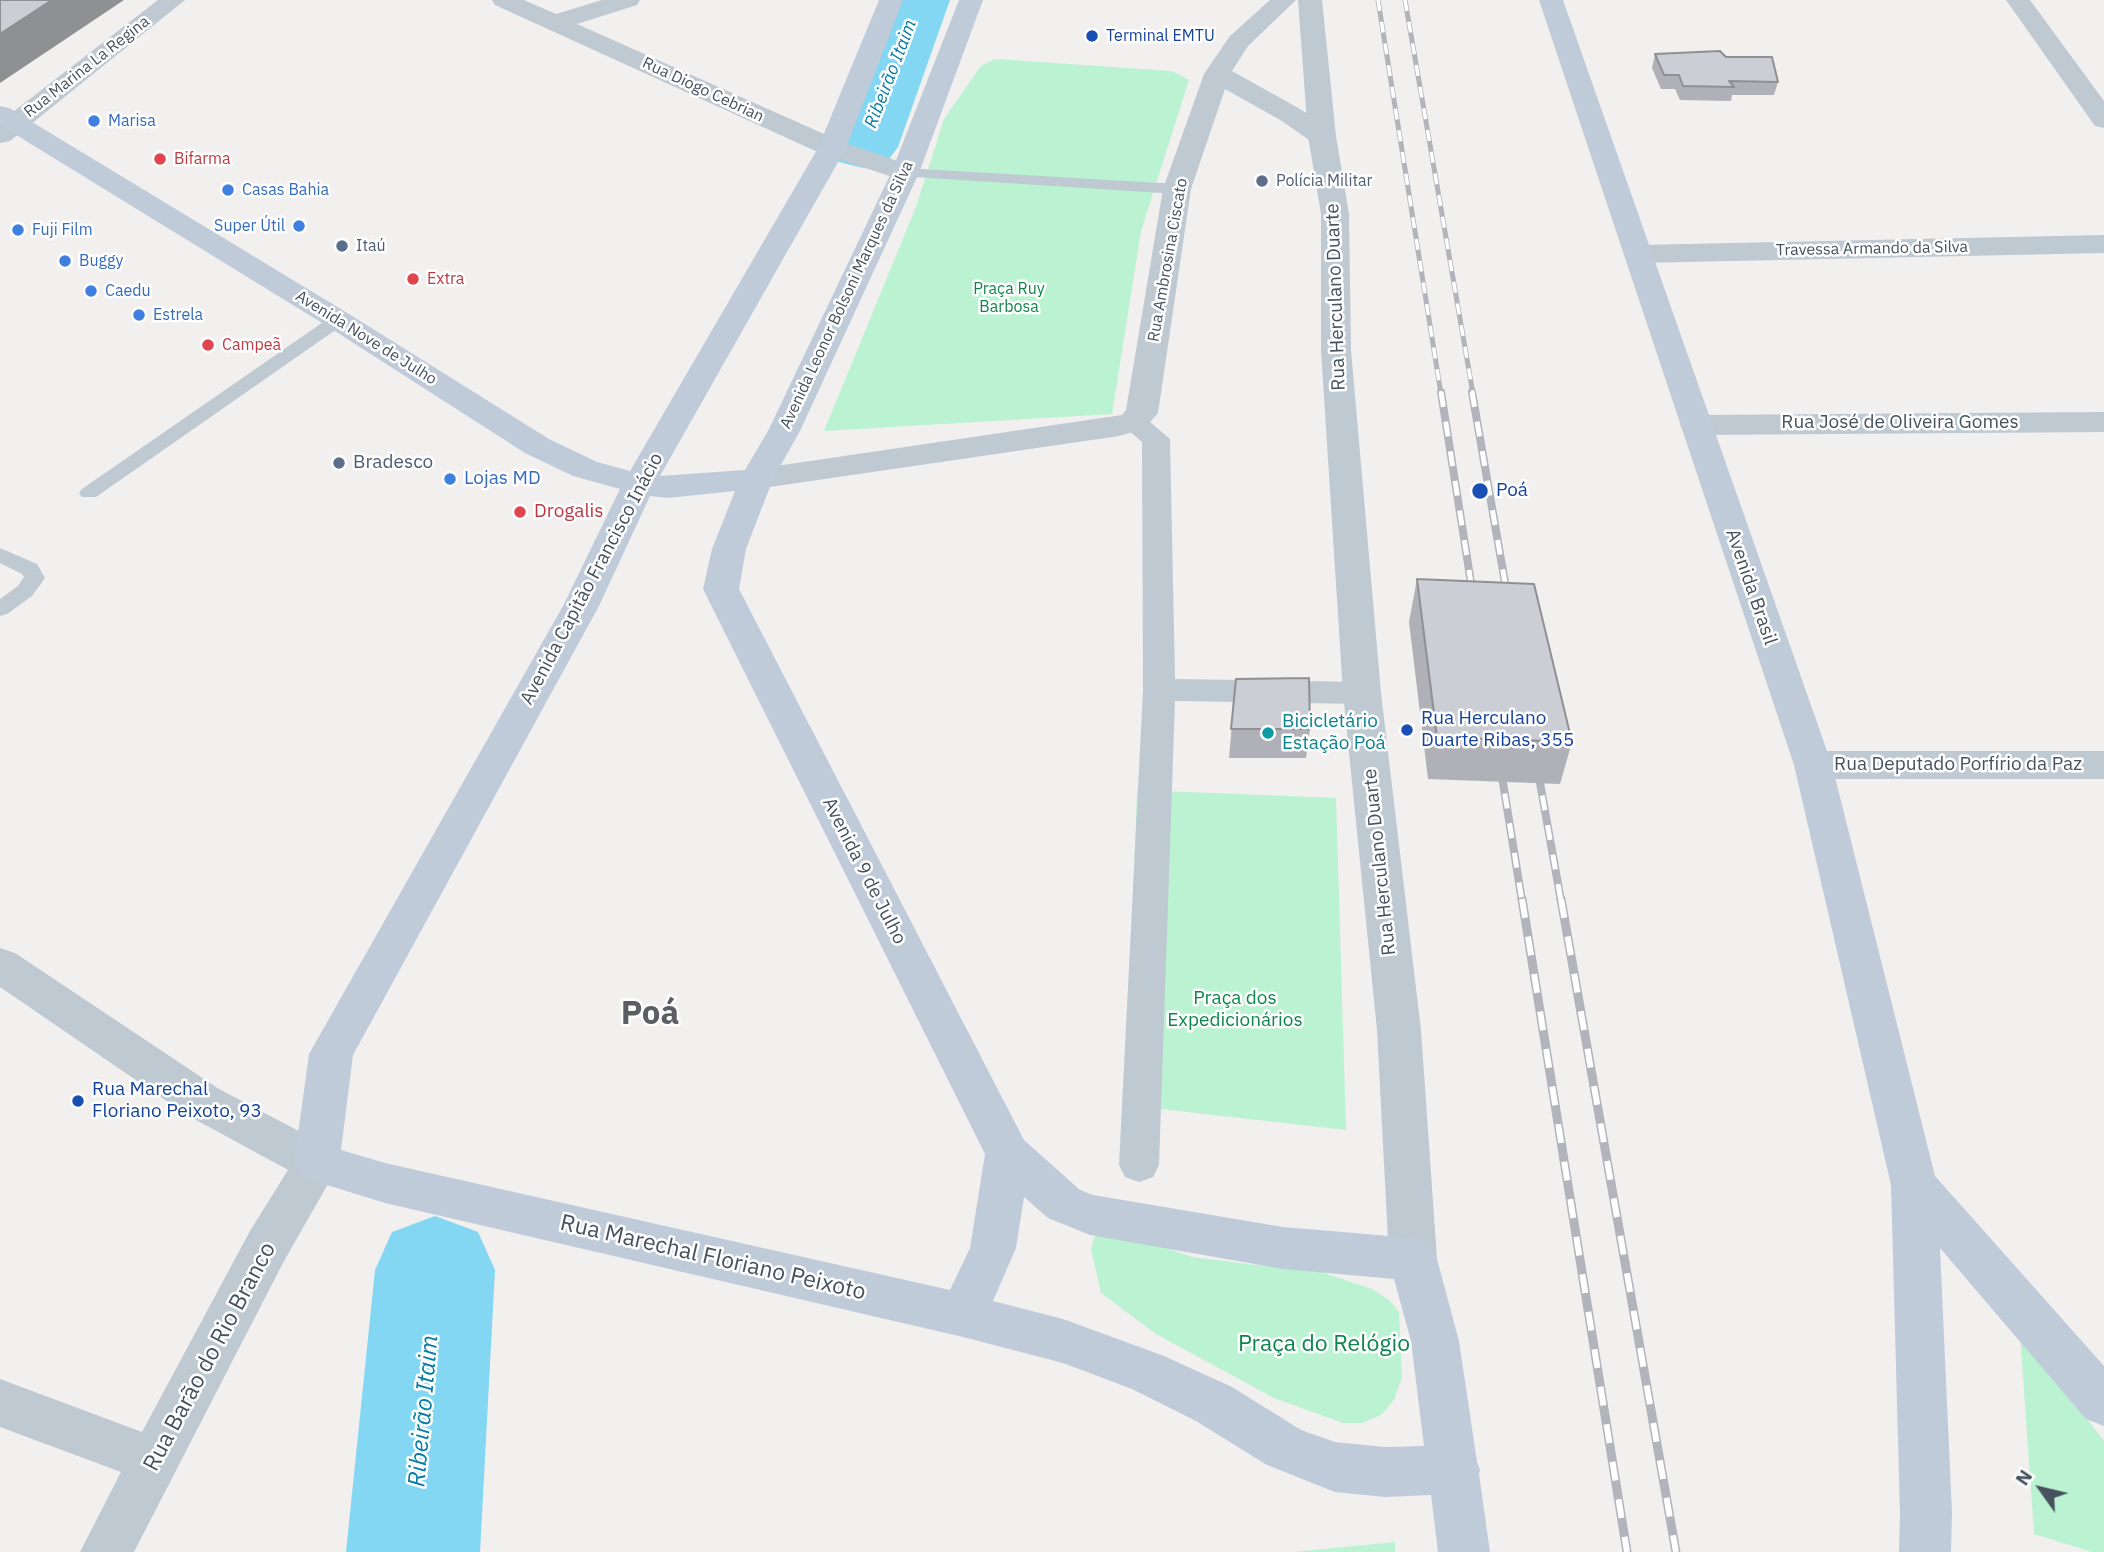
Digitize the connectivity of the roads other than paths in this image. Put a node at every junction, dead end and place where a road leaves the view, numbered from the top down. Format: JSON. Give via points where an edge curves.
{"nodes":[{"id":1,"x":173,"y":0,"type":"edge"},
{"id":2,"x":504,"y":0,"type":"edge"},
{"id":3,"x":628,"y":0,"type":"edge"},
{"id":4,"x":891,"y":0,"type":"edge"},
{"id":5,"x":971,"y":0,"type":"edge"},
{"id":6,"x":1284,"y":0,"type":"edge"},
{"id":7,"x":1310,"y":0,"type":"edge"},
{"id":8,"x":1551,"y":0,"type":"edge"},
{"id":9,"x":2018,"y":0,"type":"edge"},
{"id":10,"x":556,"y":22,"type":"junction"},
{"id":11,"x":1217,"y":74,"type":"junction"},
{"id":12,"x":2104,"y":120,"type":"edge"},
{"id":13,"x":5,"y":124,"type":"edge"},
{"id":14,"x":1322,"y":136,"type":"junction"},
{"id":15,"x":832,"y":148,"type":"junction"},
{"id":16,"x":905,"y":173,"type":"junction"},
{"id":17,"x":1177,"y":189,"type":"junction"},
{"id":18,"x":2104,"y":244,"type":"edge"},
{"id":19,"x":1640,"y":254,"type":"junction"},
{"id":20,"x":338,"y":320,"type":"junction"},
{"id":21,"x":2104,"y":422,"type":"edge"},
{"id":22,"x":1696,"y":425,"type":"junction"},
{"id":23,"x":1145,"y":430,"type":"junction"},
{"id":24,"x":756,"y":479,"type":"junction"},
{"id":25,"x":639,"y":484,"type":"junction"},
{"id":26,"x":89,"y":493,"type":"dead end"},
{"id":27,"x":0,"y":555,"type":"edge"},
{"id":28,"x":721,"y":589,"type":"joint"},
{"id":29,"x":0,"y":609,"type":"edge"},
{"id":30,"x":1159,"y":690,"type":"junction"},
{"id":31,"x":1362,"y":693,"type":"junction"},
{"id":32,"x":1813,"y":765,"type":"junction"},
{"id":33,"x":2104,"y":765,"type":"edge"},
{"id":34,"x":0,"y":965,"type":"edge"},
{"id":35,"x":1008,"y":1154,"type":"junction"},
{"id":36,"x":317,"y":1163,"type":"junction"},
{"id":37,"x":1139,"y":1165,"type":"dead end"},
{"id":38,"x":1914,"y":1185,"type":"junction"},
{"id":39,"x":1413,"y":1259,"type":"junction"},
{"id":40,"x":963,"y":1315,"type":"junction"},
{"id":41,"x":2104,"y":1402,"type":"edge"},
{"id":42,"x":0,"y":1403,"type":"edge"},
{"id":43,"x":156,"y":1461,"type":"junction"},
{"id":44,"x":1455,"y":1471,"type":"junction"},
{"id":45,"x":106,"y":1552,"type":"edge"},
{"id":46,"x":1465,"y":1552,"type":"edge"},
{"id":47,"x":1924,"y":1552,"type":"edge"}],
"edges":[{"from":1,"to":13,"type":"street","name":"Rua Marina La Regina"},
{"from":2,"to":10,"type":"street","name":"Rua Diogo Cebrian"},
{"from":3,"to":10,"type":"street"},
{"from":4,"to":15,"type":"main road","name":"Avenida Capitão Francisco Inácio"},
{"from":5,"to":16,"type":"main road","name":"Avenida Leonor Bolsoni Marques da Silva"},
{"from":6,"to":11,"type":"street","name":"Rua Ambrosina Ciscato","via":[[1238,41]]},
{"from":7,"to":14,"type":"street","name":"Rua Herculano Duarte"},
{"from":8,"to":19,"type":"main road","name":"Avenida Brasil"},
{"from":9,"to":12,"type":"street"},
{"from":10,"to":15,"type":"street","name":"Rua Diogo Cebrian"},
{"from":11,"to":14,"type":"street"},
{"from":11,"to":17,"type":"street","name":"Rua Ambrosina Ciscato"},
{"from":13,"to":20,"type":"main road","name":"Avenida Nove de Julho"},
{"from":14,"to":31,"type":"street","name":"Rua Herculano Duarte","via":[[1335,214],[1336,350]]},
{"from":15,"to":16,"type":"street","name":"Rua Diogo Cebrian"},
{"from":15,"to":25,"type":"main road","name":"Avenida Capitão Francisco Inácio"},
{"from":16,"to":17,"type":"lane"},
{"from":16,"to":24,"type":"main road","name":"Avenida Leonor Bolsoni Marques da Silva","via":[[784,431]]},
{"from":17,"to":23,"type":"street","name":"Rua Ambrosina Ciscato","via":[[1142,413]]},
{"from":18,"to":19,"type":"street","name":"Travessa Armando da Silva"},
{"from":19,"to":22,"type":"main road","name":"Avenida Brasil"},
{"from":20,"to":25,"type":"main road","name":"Avenida Nove de Julho","via":[[537,446],[585,469]]},
{"from":20,"to":26,"type":"lane"},
{"from":21,"to":22,"type":"street","name":"Rua José de Oliveira Gomes"},
{"from":22,"to":32,"type":"main road","name":"Avenida Brasil"},
{"from":23,"to":24,"type":"street","via":[[1118,426]]},
{"from":23,"to":30,"type":"street"},
{"from":24,"to":25,"type":"main road","name":"Avenida Nove de Julho"},
{"from":24,"to":28,"type":"main road","name":"Avenida Leonor Bolsoni Marques da Silva","via":[[729,549]]},
{"from":25,"to":36,"type":"main road","name":"Avenida Capitão Francisco Inácio","via":[[581,606],[331,1054]]},
{"from":27,"to":29,"type":"lane","via":[[30,569],[35,578],[25,592]]},
{"from":28,"to":35,"type":"main road","name":"Avenida 9 de Julho"},
{"from":30,"to":31,"type":"street"},
{"from":30,"to":37,"type":"street"},
{"from":31,"to":39,"type":"street","name":"Rua Herculano Duarte","via":[[1399,1030]]},
{"from":32,"to":33,"type":"street","name":"Rua Deputado Porfírio da Paz"},
{"from":32,"to":38,"type":"main road","name":"Avenida Brasil"},
{"from":34,"to":36,"type":"street","name":"Rua Marechal Floriano Peixoto","via":[[204,1102]]},
{"from":35,"to":39,"type":"main road","via":[[1064,1204],[1090,1215],[1283,1248]]},
{"from":35,"to":40,"type":"main road","via":[[993,1248]]},
{"from":36,"to":40,"type":"main road","name":"Rua Marechal Floriano Peixoto","via":[[399,1186]]},
{"from":36,"to":43,"type":"street","name":"Rua Barão do Rio Branco","via":[[267,1246]]},
{"from":38,"to":41,"type":"main road"},
{"from":38,"to":47,"type":"main road","name":"Avenida Brasil"},
{"from":39,"to":44,"type":"main road","name":"Rua Herculano Duarte","via":[[1436,1341]]},
{"from":40,"to":44,"type":"main road","name":"Rua Marechal Floriano Peixoto","via":[[1063,1341],[1147,1372],[1214,1404],[1285,1448],[1335,1467]]},
{"from":42,"to":43,"type":"street"},
{"from":43,"to":45,"type":"street","name":"Rua Barão do Rio Branco"},
{"from":44,"to":46,"type":"main road","name":"Rua Herculano Duarte"}]}
